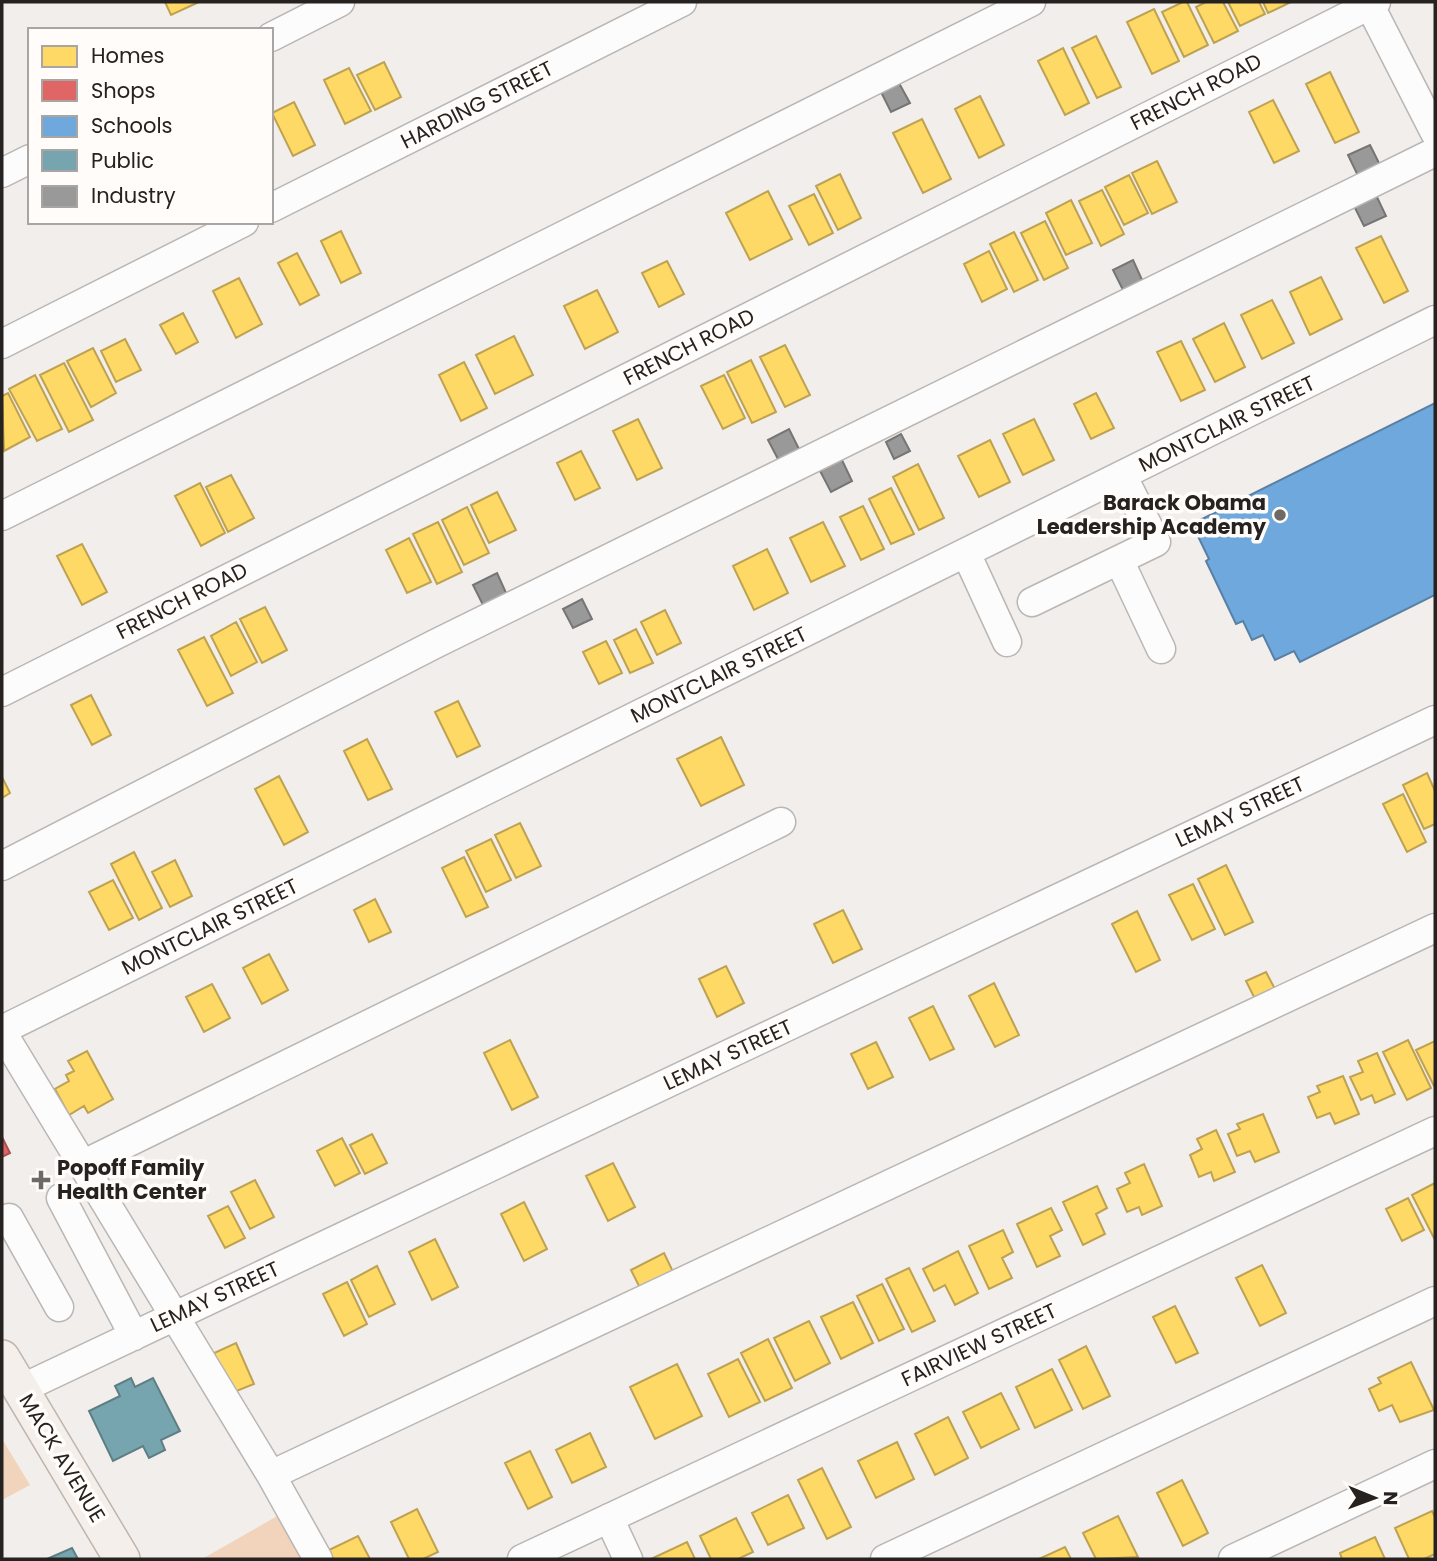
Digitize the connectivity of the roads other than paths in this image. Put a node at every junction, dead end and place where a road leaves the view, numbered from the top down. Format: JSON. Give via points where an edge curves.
{"nodes":[{"id":1,"x":340,"y":2,"type":"edge"},
{"id":2,"x":682,"y":2,"type":"edge"},
{"id":3,"x":1031,"y":2,"type":"edge"},
{"id":4,"x":1371,"y":3,"type":"edge"},
{"id":5,"x":273,"y":36,"type":"edge"},
{"id":6,"x":1435,"y":133,"type":"edge"},
{"id":7,"x":1435,"y":152,"type":"edge"},
{"id":8,"x":28,"y":160,"type":"edge"},
{"id":9,"x":2,"y":173,"type":"edge"},
{"id":10,"x":273,"y":207,"type":"edge"},
{"id":11,"x":240,"y":224,"type":"edge"},
{"id":12,"x":1435,"y":320,"type":"edge"},
{"id":13,"x":2,"y":344,"type":"edge"},
{"id":14,"x":1122,"y":475,"type":"junction"},
{"id":15,"x":2,"y":516,"type":"edge"},
{"id":16,"x":966,"y":553,"type":"junction"},
{"id":17,"x":1119,"y":560,"type":"junction"},
{"id":18,"x":1032,"y":602,"type":"dead end"},
{"id":19,"x":1007,"y":642,"type":"dead end"},
{"id":20,"x":1161,"y":649,"type":"dead end"},
{"id":21,"x":2,"y":691,"type":"edge"},
{"id":22,"x":1435,"y":720,"type":"edge"},
{"id":23,"x":781,"y":822,"type":"dead end"},
{"id":24,"x":2,"y":866,"type":"edge"},
{"id":25,"x":1435,"y":928,"type":"edge"},
{"id":26,"x":2,"y":1031,"type":"edge"},
{"id":27,"x":1435,"y":1132,"type":"edge"},
{"id":28,"x":82,"y":1166,"type":"junction"},
{"id":29,"x":61,"y":1198,"type":"dead end"},
{"id":30,"x":2,"y":1222,"type":"edge"},
{"id":31,"x":1435,"y":1301,"type":"edge"},
{"id":32,"x":59,"y":1307,"type":"dead end"},
{"id":33,"x":173,"y":1317,"type":"junction"},
{"id":34,"x":134,"y":1336,"type":"junction"},
{"id":35,"x":2,"y":1357,"type":"edge"},
{"id":36,"x":20,"y":1389,"type":"junction"},
{"id":37,"x":1435,"y":1464,"type":"edge"},
{"id":38,"x":271,"y":1475,"type":"junction"},
{"id":39,"x":609,"y":1518,"type":"junction"},
{"id":40,"x":122,"y":1559,"type":"edge"},
{"id":41,"x":318,"y":1559,"type":"edge"},
{"id":42,"x":522,"y":1559,"type":"edge"},
{"id":43,"x":628,"y":1559,"type":"edge"},
{"id":44,"x":885,"y":1559,"type":"edge"},
{"id":45,"x":1233,"y":1559,"type":"edge"}],
"edges":[{"from":1,"to":5,"type":"street"},
{"from":2,"to":10,"type":"street","name":"HARDING STREET"},
{"from":3,"to":15,"type":"street"},
{"from":4,"to":6,"type":"street"},
{"from":4,"to":21,"type":"street","name":"FRENCH ROAD"},
{"from":7,"to":24,"type":"street","via":[[435,644]]},
{"from":8,"to":9,"type":"street"},
{"from":11,"to":13,"type":"street"},
{"from":12,"to":14,"type":"street","name":"MONTCLAIR STREET"},
{"from":14,"to":16,"type":"street","name":"MONTCLAIR STREET"},
{"from":14,"to":17,"type":"street","via":[[1156,542]]},
{"from":16,"to":19,"type":"street"},
{"from":16,"to":26,"type":"street","name":"MONTCLAIR STREET"},
{"from":17,"to":18,"type":"street"},
{"from":17,"to":20,"type":"street"},
{"from":22,"to":33,"type":"street","name":"LEMAY STREET"},
{"from":23,"to":28,"type":"street"},
{"from":25,"to":38,"type":"street"},
{"from":26,"to":28,"type":"street"},
{"from":27,"to":39,"type":"street","name":"FAIRVIEW STREET"},
{"from":28,"to":33,"type":"street"},
{"from":29,"to":34,"type":"street"},
{"from":30,"to":32,"type":"street","via":[[9,1218]]},
{"from":31,"to":44,"type":"street"},
{"from":33,"to":34,"type":"street","name":"LEMAY STREET"},
{"from":33,"to":38,"type":"street"},
{"from":34,"to":36,"type":"street","name":"LEMAY STREET"},
{"from":35,"to":36,"type":"main road","name":"MACK AVENUE"},
{"from":36,"to":40,"type":"main road","name":"MACK AVENUE"},
{"from":37,"to":45,"type":"street"},
{"from":38,"to":41,"type":"street"},
{"from":39,"to":42,"type":"street","name":"FAIRVIEW STREET"},
{"from":39,"to":43,"type":"street"}]}
